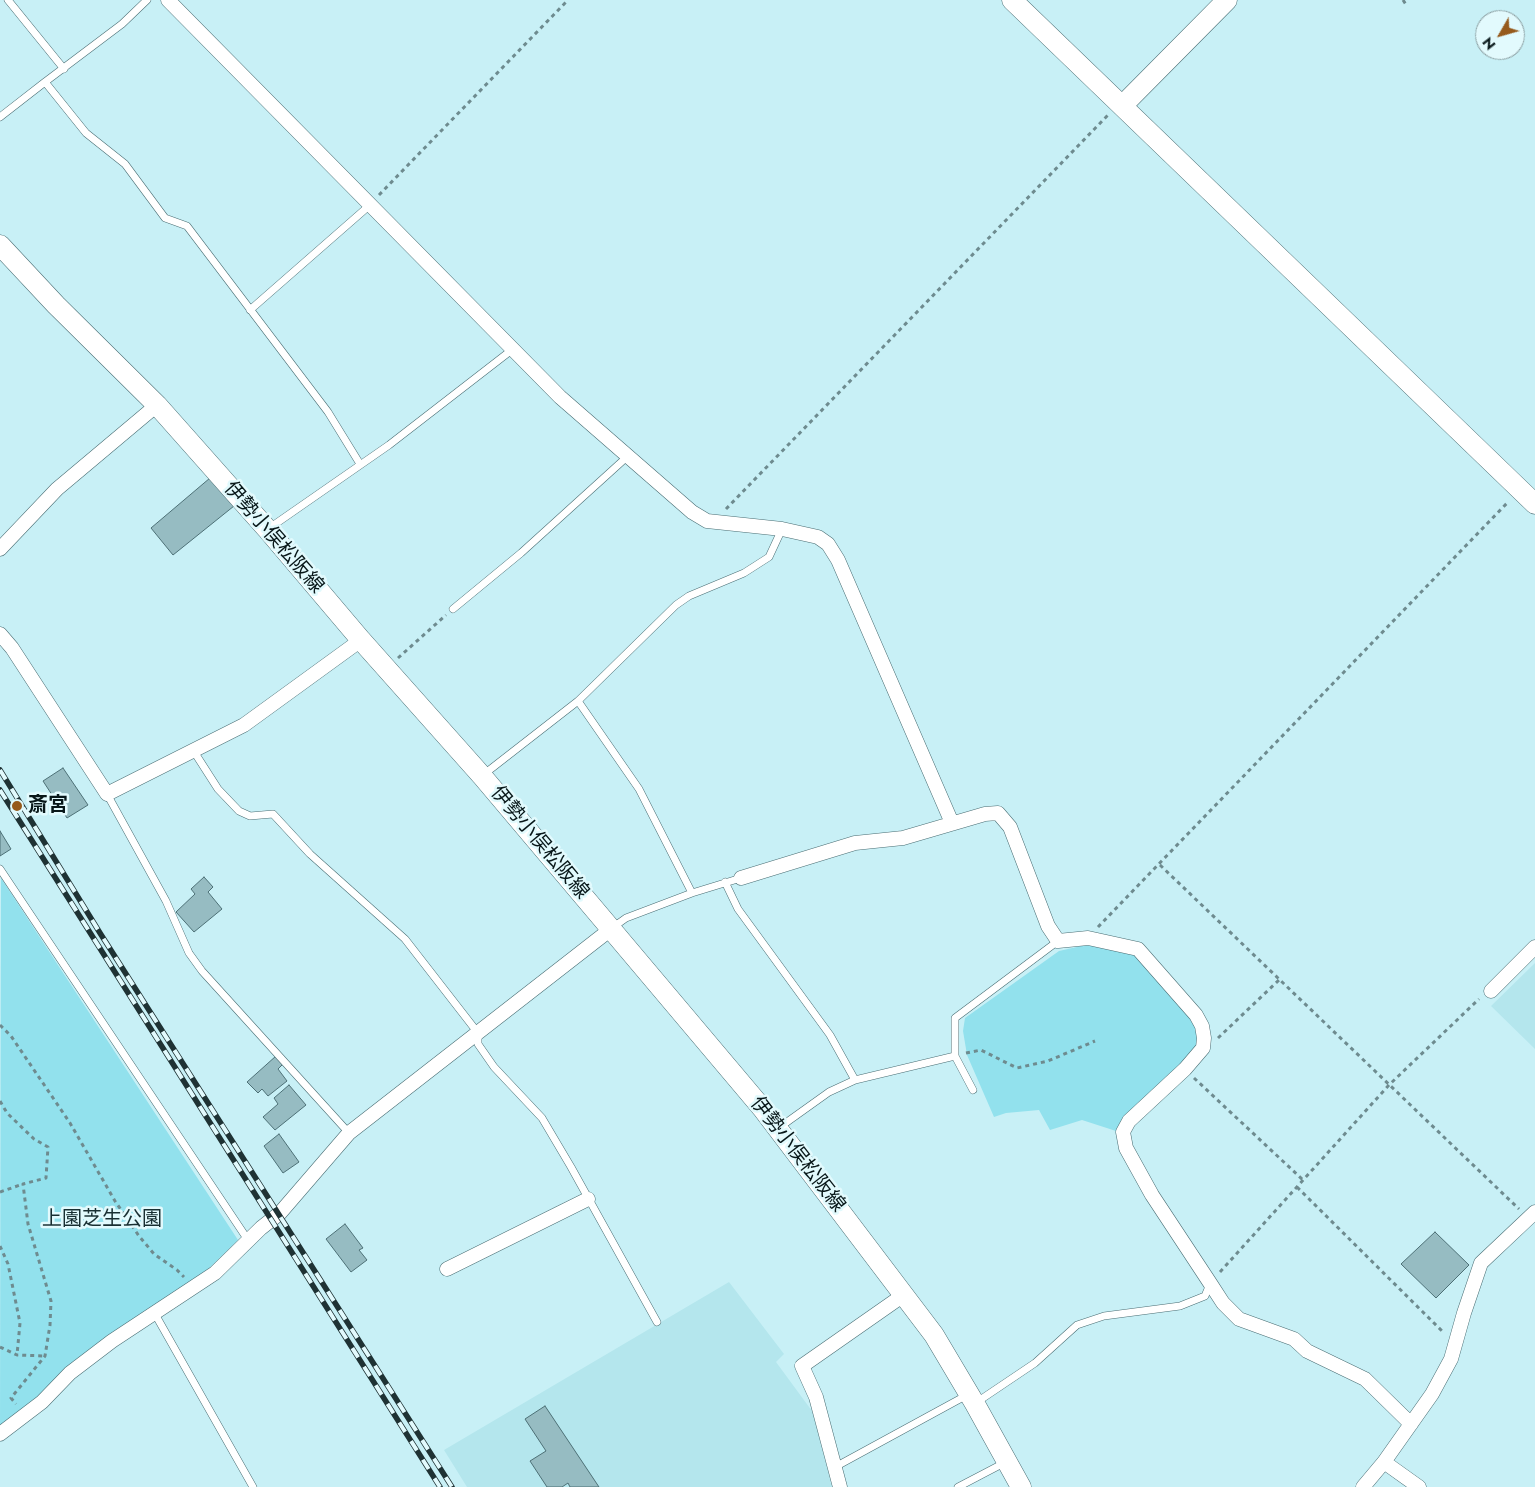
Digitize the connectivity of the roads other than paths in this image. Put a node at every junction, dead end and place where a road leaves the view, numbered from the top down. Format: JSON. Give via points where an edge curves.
{"nodes":[{"id":1,"x":8,"y":0,"type":"edge"},
{"id":2,"x":147,"y":0,"type":"edge"},
{"id":3,"x":168,"y":0,"type":"edge"},
{"id":4,"x":1012,"y":0,"type":"edge"},
{"id":5,"x":1227,"y":0,"type":"edge"},
{"id":6,"x":64,"y":69,"type":"junction"},
{"id":7,"x":45,"y":82,"type":"junction"},
{"id":8,"x":1121,"y":105,"type":"junction"},
{"id":9,"x":0,"y":117,"type":"edge"},
{"id":10,"x":370,"y":205,"type":"junction"},
{"id":11,"x":0,"y":245,"type":"edge"},
{"id":12,"x":250,"y":310,"type":"junction"},
{"id":13,"x":512,"y":349,"type":"junction"},
{"id":14,"x":157,"y":405,"type":"junction"},
{"id":15,"x":628,"y":456,"type":"junction"},
{"id":16,"x":360,"y":464,"type":"junction"},
{"id":17,"x":1535,"y":504,"type":"edge"},
{"id":18,"x":267,"y":529,"type":"junction"},
{"id":19,"x":782,"y":529,"type":"junction"},
{"id":20,"x":0,"y":549,"type":"edge"},
{"id":21,"x":453,"y":609,"type":"road end"},
{"id":22,"x":0,"y":634,"type":"edge"},
{"id":23,"x":361,"y":640,"type":"junction"},
{"id":24,"x":578,"y":701,"type":"junction"},
{"id":25,"x":193,"y":750,"type":"junction"},
{"id":26,"x":482,"y":776,"type":"junction"},
{"id":27,"x":107,"y":794,"type":"junction"},
{"id":28,"x":952,"y":823,"type":"junction"},
{"id":29,"x":0,"y":869,"type":"edge"},
{"id":30,"x":741,"y":878,"type":"joint"},
{"id":31,"x":725,"y":882,"type":"junction"},
{"id":32,"x":692,"y":893,"type":"junction"},
{"id":33,"x":611,"y":929,"type":"junction"},
{"id":34,"x":1058,"y":941,"type":"junction"},
{"id":35,"x":1535,"y":947,"type":"edge"},
{"id":36,"x":1491,"y":991,"type":"road end"},
{"id":37,"x":478,"y":1033,"type":"junction"},
{"id":38,"x":955,"y":1056,"type":"junction"},
{"id":39,"x":855,"y":1080,"type":"junction"},
{"id":40,"x":973,"y":1090,"type":"dead end"},
{"id":41,"x":778,"y":1129,"type":"junction"},
{"id":42,"x":349,"y":1133,"type":"junction"},
{"id":43,"x":588,"y":1199,"type":"junction"},
{"id":44,"x":1532,"y":1215,"type":"edge"},
{"id":45,"x":248,"y":1240,"type":"junction"},
{"id":46,"x":447,"y":1269,"type":"dead end"},
{"id":47,"x":1210,"y":1283,"type":"junction"},
{"id":48,"x":905,"y":1294,"type":"junction"},
{"id":49,"x":155,"y":1314,"type":"junction"},
{"id":50,"x":657,"y":1322,"type":"dead end"},
{"id":51,"x":972,"y":1399,"type":"junction"},
{"id":52,"x":1411,"y":1424,"type":"junction"},
{"id":53,"x":0,"y":1434,"type":"edge"},
{"id":54,"x":1007,"y":1461,"type":"junction"},
{"id":55,"x":1384,"y":1462,"type":"junction"},
{"id":56,"x":835,"y":1467,"type":"junction"},
{"id":57,"x":253,"y":1487,"type":"edge"},
{"id":58,"x":840,"y":1487,"type":"edge"},
{"id":59,"x":958,"y":1487,"type":"edge"},
{"id":60,"x":1021,"y":1487,"type":"edge"},
{"id":61,"x":1362,"y":1487,"type":"edge"},
{"id":62,"x":1420,"y":1487,"type":"edge"}],
"edges":[{"from":1,"to":6,"type":"lane"},
{"from":2,"to":6,"type":"lane"},
{"from":3,"to":10,"type":"street"},
{"from":4,"to":8,"type":"main road"},
{"from":5,"to":8,"type":"main road"},
{"from":6,"to":7,"type":"lane"},
{"from":7,"to":9,"type":"lane"},
{"from":7,"to":12,"type":"lane","via":[[86,133],[125,164],[165,218],[187,226]]},
{"from":8,"to":17,"type":"main road"},
{"from":10,"to":12,"type":"lane"},
{"from":10,"to":13,"type":"street"},
{"from":11,"to":14,"type":"main road","name":"伊勢小俣松阪線"},
{"from":12,"to":16,"type":"lane","via":[[328,412]]},
{"from":13,"to":15,"type":"street","via":[[560,397]]},
{"from":13,"to":16,"type":"lane"},
{"from":14,"to":18,"type":"main road","name":"伊勢小俣松阪線"},
{"from":14,"to":20,"type":"street","via":[[57,489]]},
{"from":15,"to":19,"type":"street","via":[[692,512],[707,521]]},
{"from":15,"to":21,"type":"lane","via":[[521,553]]},
{"from":16,"to":18,"type":"lane"},
{"from":18,"to":23,"type":"main road","name":"伊勢小俣松阪線"},
{"from":19,"to":24,"type":"lane","via":[[769,557],[744,573],[689,596],[676,605]]},
{"from":19,"to":28,"type":"street","via":[[818,537],[828,544],[838,560]]},
{"from":22,"to":27,"type":"street"},
{"from":23,"to":25,"type":"street","via":[[244,725]]},
{"from":23,"to":26,"type":"main road","name":"伊勢小俣松阪線"},
{"from":24,"to":26,"type":"lane"},
{"from":24,"to":32,"type":"lane","via":[[639,789]]},
{"from":25,"to":27,"type":"street"},
{"from":25,"to":37,"type":"lane","via":[[218,789],[239,810],[250,816],[273,814],[310,854],[405,939]]},
{"from":26,"to":33,"type":"main road","name":"伊勢小俣松阪線"},
{"from":27,"to":42,"type":"lane","via":[[166,901],[189,954]]},
{"from":28,"to":30,"type":"street","via":[[902,838],[854,843]]},
{"from":28,"to":34,"type":"street","via":[[998,813],[1010,827],[1048,926]]},
{"from":29,"to":45,"type":"lane"},
{"from":30,"to":31,"type":"lane"},
{"from":31,"to":32,"type":"lane"},
{"from":31,"to":39,"type":"lane","via":[[738,909],[830,1035]]},
{"from":32,"to":33,"type":"lane","via":[[626,918]]},
{"from":33,"to":37,"type":"street"},
{"from":33,"to":41,"type":"main road","name":"伊勢小俣松阪線"},
{"from":34,"to":38,"type":"lane","via":[[955,1018]]},
{"from":34,"to":47,"type":"street","via":[[1088,938],[1138,949],[1202,1026],[1203,1048],[1129,1121],[1123,1132],[1126,1148],[1152,1195]]},
{"from":35,"to":36,"type":"street"},
{"from":37,"to":42,"type":"street"},
{"from":37,"to":43,"type":"lane","via":[[478,1044],[494,1066],[542,1118]]},
{"from":38,"to":39,"type":"lane"},
{"from":38,"to":40,"type":"lane"},
{"from":39,"to":41,"type":"lane","via":[[829,1092]]},
{"from":41,"to":48,"type":"main road","name":"伊勢小俣松阪線"},
{"from":42,"to":45,"type":"street","via":[[280,1213]]},
{"from":43,"to":46,"type":"street"},
{"from":43,"to":50,"type":"lane"},
{"from":44,"to":52,"type":"street","via":[[1481,1263],[1451,1359]]},
{"from":45,"to":49,"type":"street","via":[[215,1273]]},
{"from":47,"to":51,"type":"lane","via":[[1205,1296],[1180,1306],[1104,1316],[1077,1325],[1035,1363]]},
{"from":47,"to":52,"type":"street","via":[[1239,1319],[1294,1339],[1307,1351],[1364,1379]]},
{"from":48,"to":51,"type":"main road","name":"伊勢小俣松阪線"},
{"from":48,"to":56,"type":"street","via":[[802,1366],[816,1397]]},
{"from":49,"to":53,"type":"street","via":[[112,1341]]},
{"from":49,"to":57,"type":"lane"},
{"from":51,"to":54,"type":"main road","name":"伊勢小俣松阪線"},
{"from":51,"to":56,"type":"lane"},
{"from":52,"to":55,"type":"street"},
{"from":54,"to":59,"type":"lane"},
{"from":54,"to":60,"type":"main road","name":"伊勢小俣松阪線"},
{"from":55,"to":61,"type":"street"},
{"from":55,"to":62,"type":"street"},
{"from":56,"to":58,"type":"street"}]}
